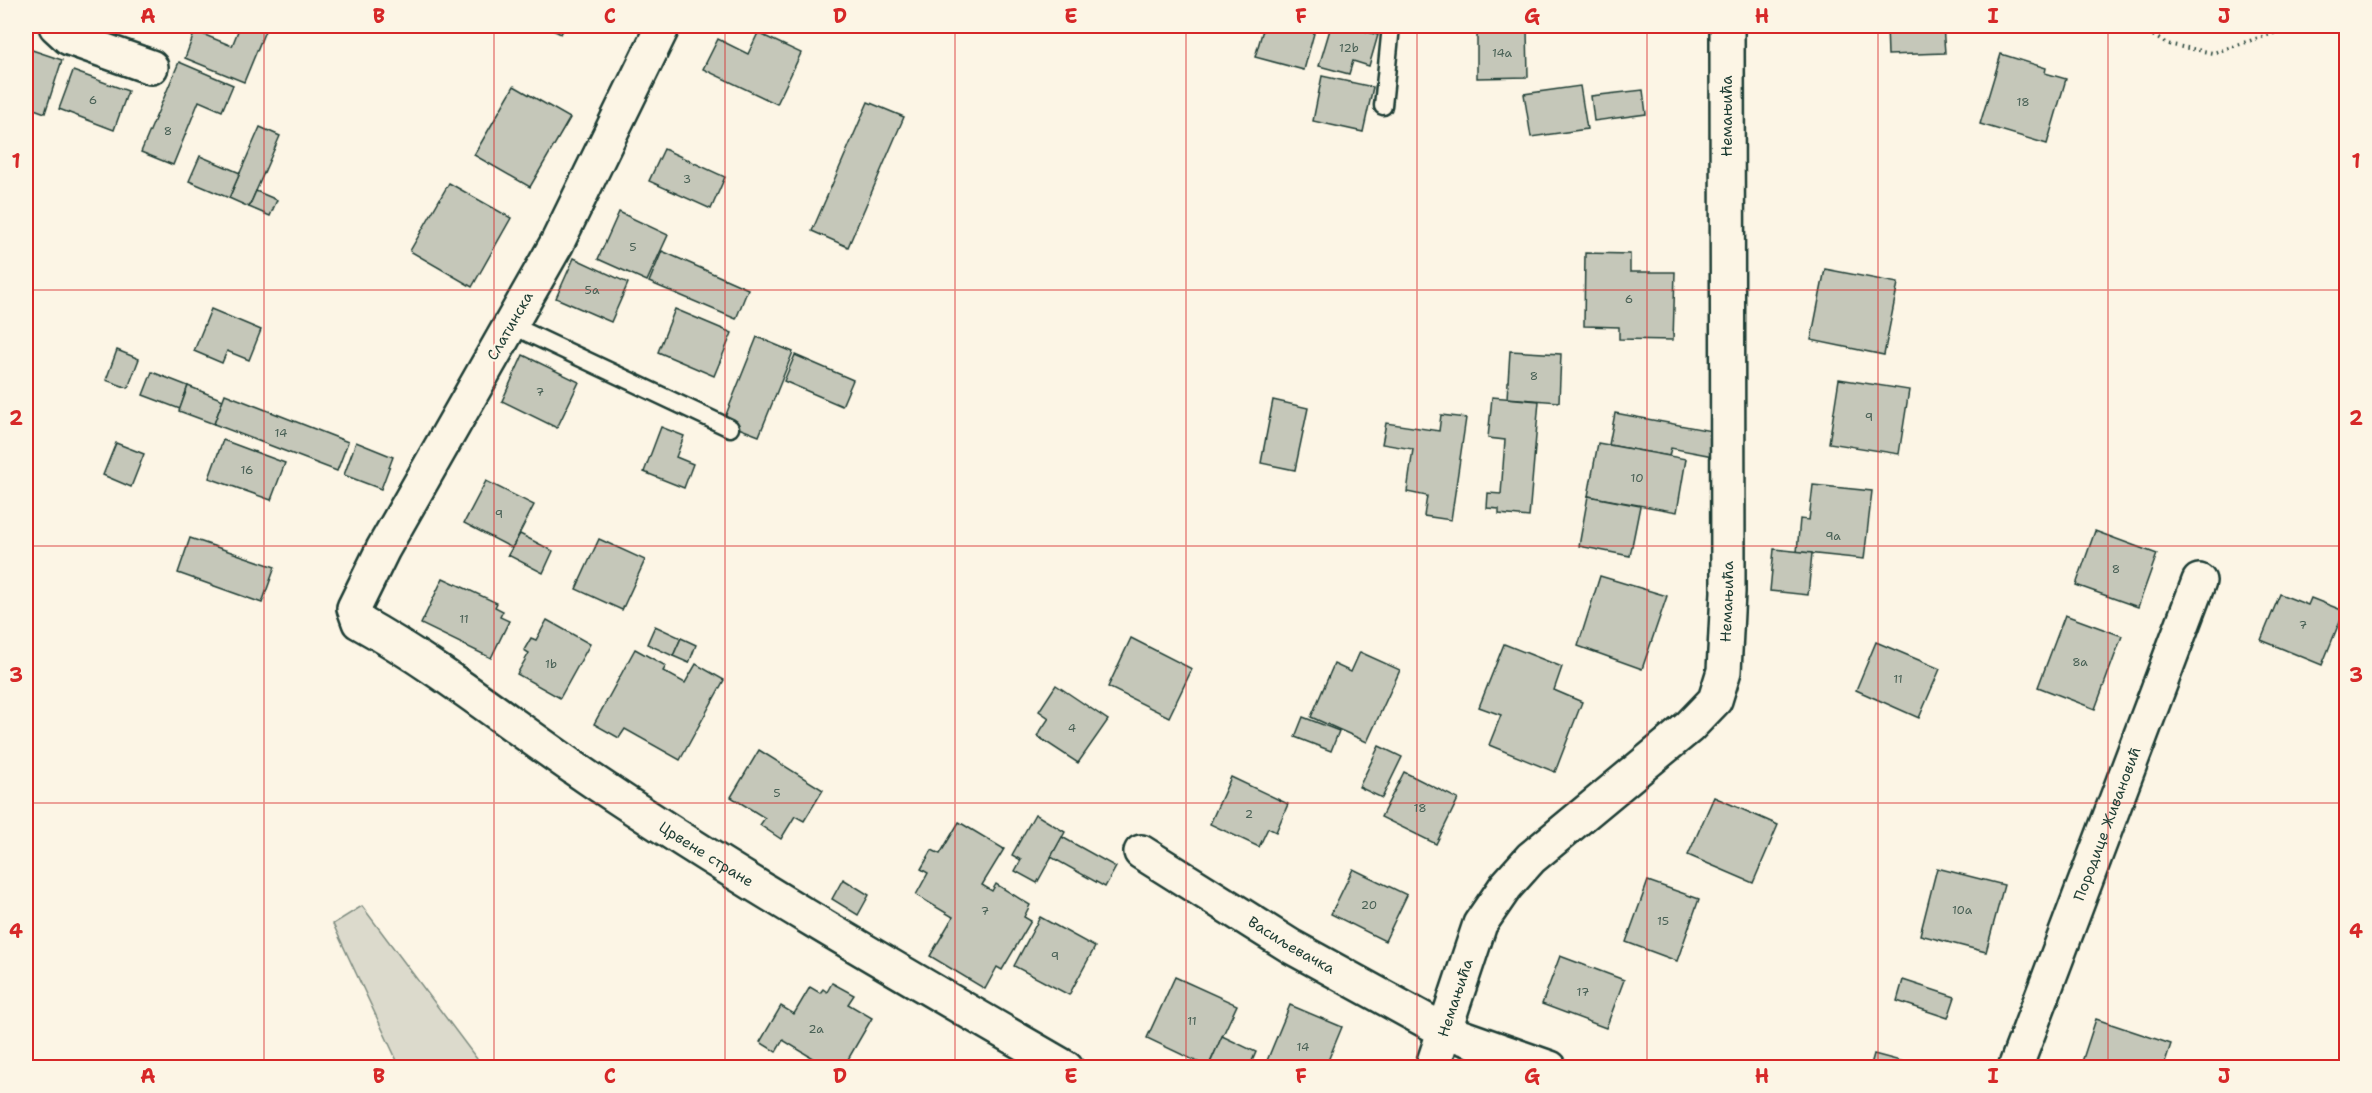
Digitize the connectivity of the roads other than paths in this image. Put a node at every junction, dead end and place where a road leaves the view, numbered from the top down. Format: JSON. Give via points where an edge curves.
{"nodes":[{"id":1,"x":56,"y":26,"type":"edge"},
{"id":2,"x":663,"y":26,"type":"edge"},
{"id":3,"x":1391,"y":26,"type":"edge"},
{"id":4,"x":1727,"y":26,"type":"edge"},
{"id":5,"x":151,"y":67,"type":"dead end"},
{"id":6,"x":1383,"y":106,"type":"dead end"},
{"id":7,"x":511,"y":325,"type":"junction"},
{"id":8,"x":730,"y":428,"type":"dead end"},
{"id":9,"x":2199,"y":581,"type":"dead end"},
{"id":10,"x":359,"y":622,"type":"joint"},
{"id":11,"x":1141,"y":852,"type":"dead end"},
{"id":12,"x":1445,"y":1030,"type":"junction"},
{"id":13,"x":1066,"y":1068,"type":"edge"},
{"id":14,"x":1432,"y":1068,"type":"edge"},
{"id":15,"x":1550,"y":1068,"type":"edge"},
{"id":16,"x":2015,"y":1068,"type":"edge"}],
"edges":[{"from":1,"to":5,"type":"street","via":[[69,38]]},
{"from":2,"to":7,"type":"street","name":"Слатинска","via":[[557,243]]},
{"from":3,"to":6,"type":"lane"},
{"from":4,"to":12,"type":"street","name":"Немањића","via":[[1728,592],[1724,671],[1715,700],[1689,727],[1531,858],[1506,886],[1480,924]]},
{"from":7,"to":8,"type":"lane"},
{"from":7,"to":10,"type":"street","name":"Слатинска","via":[[382,549],[354,608]]},
{"from":9,"to":16,"type":"street","name":"Породице Живановић"},
{"from":10,"to":13,"type":"street","name":"Црвене стране","via":[[730,868]]},
{"from":11,"to":12,"type":"street","name":"Васиљевачка","via":[[1292,947]]},
{"from":12,"to":14,"type":"street","name":"Немањића"},
{"from":12,"to":15,"type":"street"}]}
